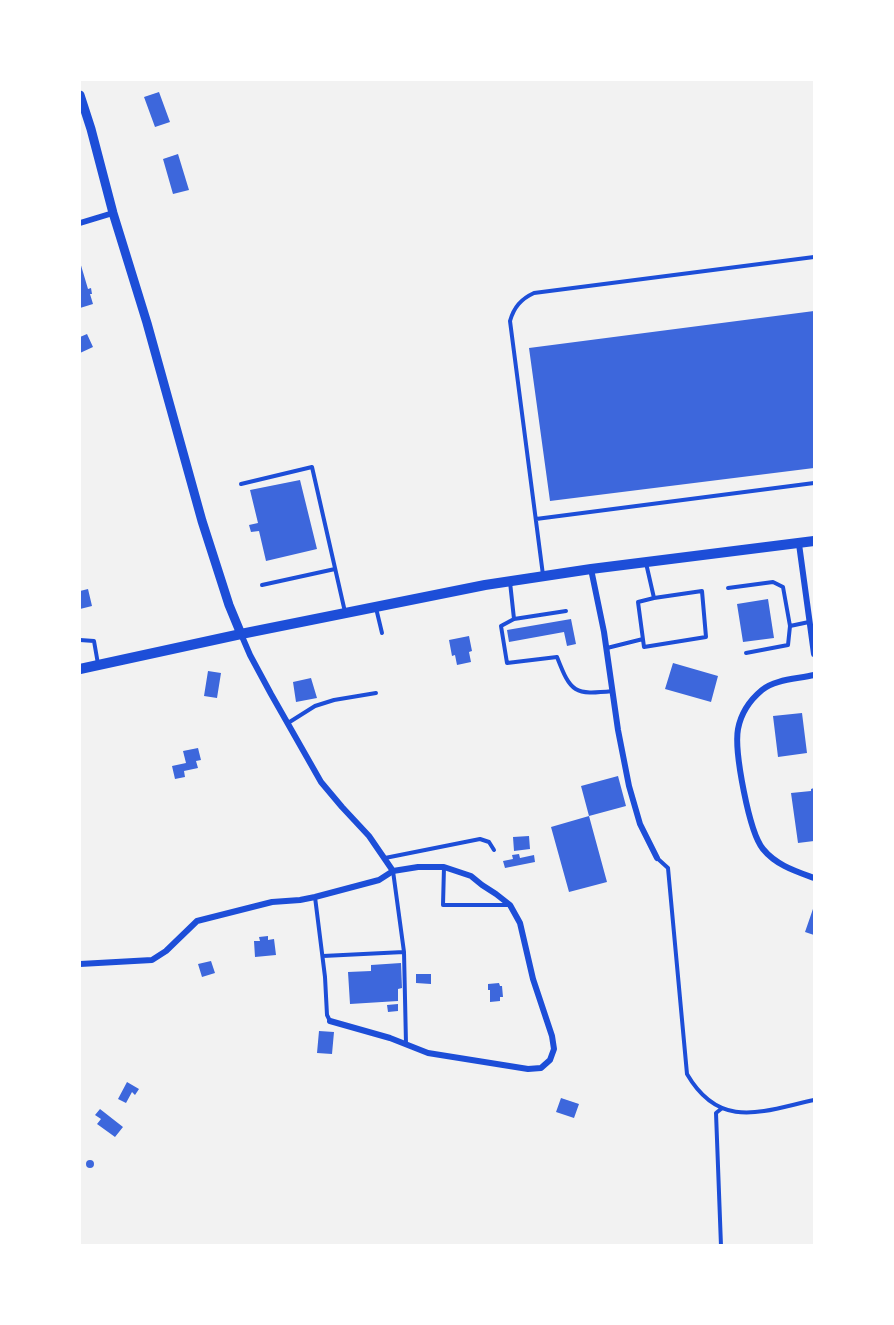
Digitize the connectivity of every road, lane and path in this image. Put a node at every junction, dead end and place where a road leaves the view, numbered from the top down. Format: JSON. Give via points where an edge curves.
{"nodes":[{"id":1,"x":80,"y":95,"type":"edge"},
{"id":2,"x":113,"y":213,"type":"junction"},
{"id":3,"x":80,"y":223,"type":"edge"},
{"id":4,"x":814,"y":257,"type":"edge"},
{"id":5,"x":814,"y":483,"type":"edge"},
{"id":6,"x":241,"y":484,"type":"dead end"},
{"id":7,"x":536,"y":519,"type":"junction"},
{"id":8,"x":814,"y":541,"type":"edge"},
{"id":9,"x":798,"y":544,"type":"junction"},
{"id":10,"x":646,"y":563,"type":"junction"},
{"id":11,"x":335,"y":569,"type":"junction"},
{"id":12,"x":591,"y":569,"type":"junction"},
{"id":13,"x":543,"y":576,"type":"junction"},
{"id":14,"x":510,"y":581,"type":"junction"},
{"id":15,"x":262,"y":585,"type":"dead end"},
{"id":16,"x":728,"y":588,"type":"dead end"},
{"id":17,"x":654,"y":598,"type":"junction"},
{"id":18,"x":376,"y":606,"type":"junction"},
{"id":19,"x":566,"y":611,"type":"dead end"},
{"id":20,"x":345,"y":612,"type":"junction"},
{"id":21,"x":514,"y":619,"type":"junction"},
{"id":22,"x":810,"y":622,"type":"junction"},
{"id":23,"x":790,"y":626,"type":"junction"},
{"id":24,"x":381,"y":633,"type":"dead end"},
{"id":25,"x":241,"y":634,"type":"junction"},
{"id":26,"x":643,"y":639,"type":"junction"},
{"id":27,"x":80,"y":640,"type":"edge"},
{"id":28,"x":606,"y":648,"type":"junction"},
{"id":29,"x":746,"y":653,"type":"dead end"},
{"id":30,"x":814,"y":654,"type":"edge"},
{"id":31,"x":98,"y":665,"type":"junction"},
{"id":32,"x":80,"y":669,"type":"edge"},
{"id":33,"x":814,"y":675,"type":"edge"},
{"id":34,"x":613,"y":691,"type":"junction"},
{"id":35,"x":376,"y":693,"type":"dead end"},
{"id":36,"x":288,"y":723,"type":"junction"},
{"id":37,"x":495,"y":850,"type":"dead end"},
{"id":38,"x":385,"y":858,"type":"junction"},
{"id":39,"x":657,"y":858,"type":"joint"},
{"id":40,"x":444,"y":867,"type":"junction"},
{"id":41,"x":393,"y":871,"type":"junction"},
{"id":42,"x":814,"y":878,"type":"edge"},
{"id":43,"x":315,"y":897,"type":"junction"},
{"id":44,"x":510,"y":905,"type":"junction"},
{"id":45,"x":404,"y":952,"type":"junction"},
{"id":46,"x":323,"y":956,"type":"junction"},
{"id":47,"x":80,"y":964,"type":"edge"},
{"id":48,"x":330,"y":1021,"type":"joint"},
{"id":49,"x":406,"y":1045,"type":"junction"},
{"id":50,"x":814,"y":1100,"type":"edge"},
{"id":51,"x":721,"y":1109,"type":"junction"},
{"id":52,"x":721,"y":1245,"type":"edge"}],
"edges":[{"from":1,"to":2,"type":"street"},
{"from":2,"to":3,"type":"street"},
{"from":2,"to":25,"type":"street","via":[[208,542]]},
{"from":4,"to":7,"type":"lane","via":[[534,293],[516,306],[510,321]]},
{"from":5,"to":7,"type":"lane"},
{"from":6,"to":11,"type":"lane","via":[[312,467]]},
{"from":7,"to":13,"type":"lane"},
{"from":8,"to":9,"type":"main road"},
{"from":9,"to":10,"type":"main road"},
{"from":9,"to":22,"type":"street"},
{"from":10,"to":12,"type":"main road"},
{"from":10,"to":17,"type":"lane"},
{"from":11,"to":15,"type":"lane"},
{"from":11,"to":20,"type":"lane"},
{"from":12,"to":13,"type":"main road"},
{"from":12,"to":28,"type":"street"},
{"from":13,"to":14,"type":"main road"},
{"from":14,"to":18,"type":"main road"},
{"from":14,"to":21,"type":"lane"},
{"from":16,"to":23,"type":"lane","via":[[773,582],[783,587]]},
{"from":17,"to":26,"type":"lane","via":[[638,602]]},
{"from":17,"to":26,"type":"lane","via":[[702,591],[706,637],[644,647]]},
{"from":18,"to":20,"type":"main road"},
{"from":18,"to":24,"type":"lane"},
{"from":19,"to":21,"type":"lane"},
{"from":20,"to":25,"type":"main road"},
{"from":21,"to":34,"type":"lane","via":[[501,626],[507,663],[557,657],[571,687],[580,692]]},
{"from":22,"to":23,"type":"lane"},
{"from":22,"to":30,"type":"street"},
{"from":23,"to":29,"type":"lane","via":[[788,645]]},
{"from":25,"to":31,"type":"main road"},
{"from":25,"to":36,"type":"street"},
{"from":26,"to":28,"type":"lane"},
{"from":27,"to":31,"type":"lane","via":[[94,641]]},
{"from":28,"to":34,"type":"street"},
{"from":31,"to":32,"type":"main road"},
{"from":33,"to":42,"type":"street","via":[[764,688],[743,712],[737,741],[750,821],[761,847],[779,864]]},
{"from":34,"to":39,"type":"street","via":[[629,786],[640,824]]},
{"from":35,"to":36,"type":"lane","via":[[315,706]]},
{"from":36,"to":38,"type":"street","via":[[321,782]]},
{"from":37,"to":38,"type":"lane","via":[[489,842],[480,840]]},
{"from":38,"to":41,"type":"street"},
{"from":39,"to":51,"type":"lane","via":[[668,868],[687,1074],[708,1100]]},
{"from":40,"to":41,"type":"street"},
{"from":40,"to":44,"type":"street","via":[[471,876]]},
{"from":40,"to":44,"type":"lane","via":[[443,905]]},
{"from":41,"to":43,"type":"street","via":[[379,880]]},
{"from":41,"to":45,"type":"lane"},
{"from":43,"to":46,"type":"lane"},
{"from":43,"to":47,"type":"street","via":[[272,902],[197,921],[152,960]]},
{"from":44,"to":49,"type":"street","via":[[520,922],[533,980],[552,1036],[554,1049],[550,1060],[541,1068],[528,1069],[428,1053]]},
{"from":45,"to":46,"type":"lane"},
{"from":45,"to":49,"type":"lane"},
{"from":46,"to":48,"type":"lane"},
{"from":48,"to":49,"type":"street"},
{"from":50,"to":51,"type":"lane","via":[[753,1114]]},
{"from":51,"to":52,"type":"lane","via":[[716,1113]]}]}
